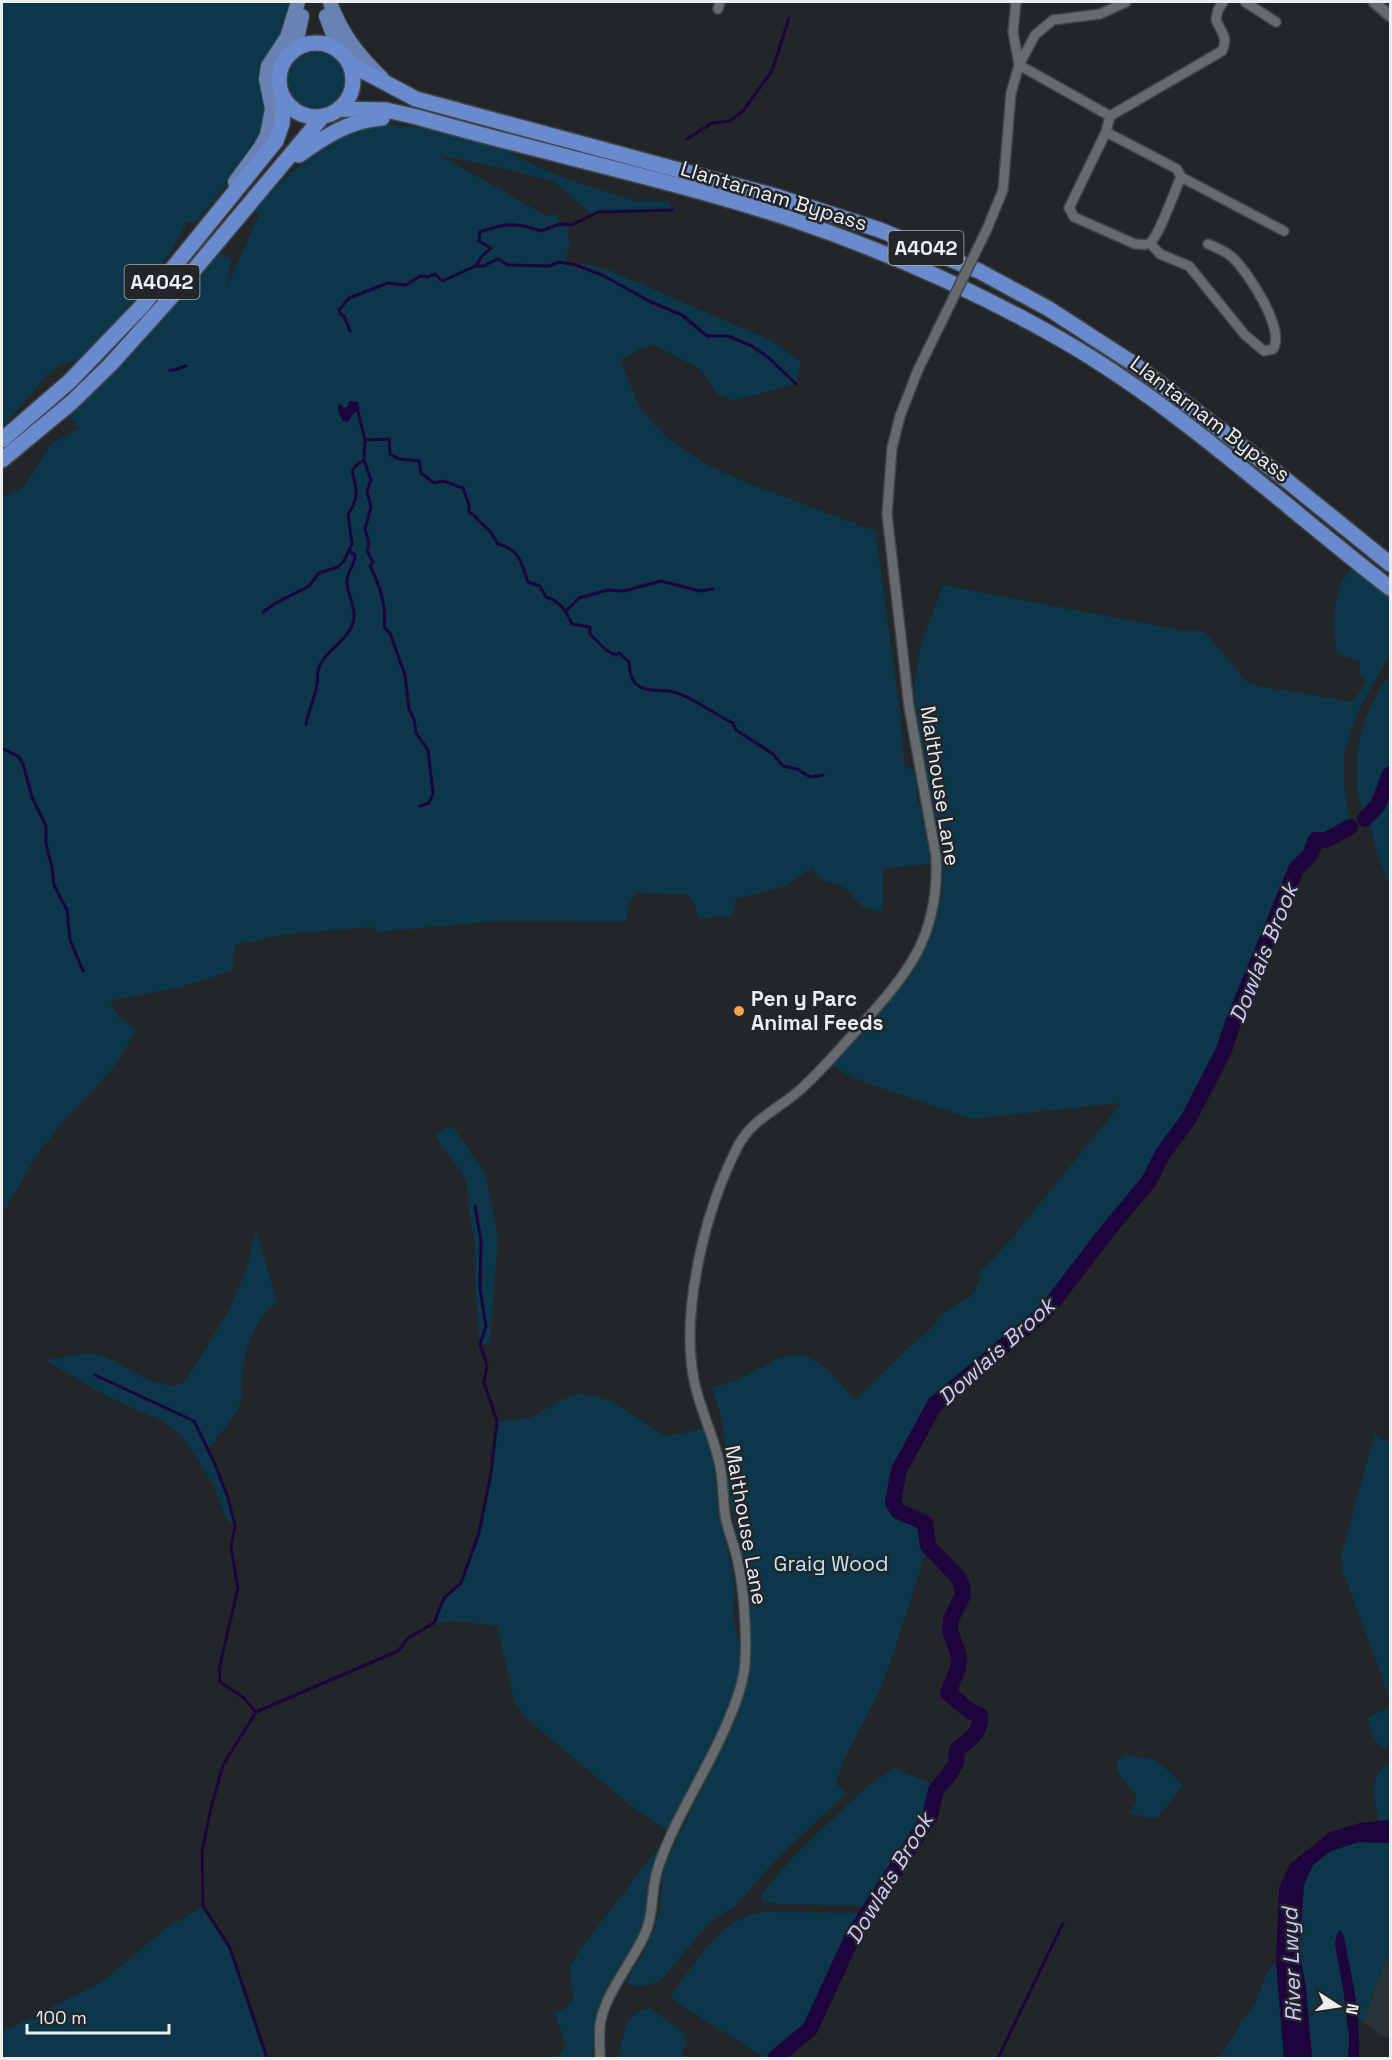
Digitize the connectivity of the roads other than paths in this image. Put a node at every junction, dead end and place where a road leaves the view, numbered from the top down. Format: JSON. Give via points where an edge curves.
{"nodes":[{"id":1,"x":298,"y":2,"type":"edge"},
{"id":2,"x":305,"y":2,"type":"edge"},
{"id":3,"x":324,"y":2,"type":"edge"},
{"id":4,"x":330,"y":2,"type":"edge"},
{"id":5,"x":1016,"y":2,"type":"edge"},
{"id":6,"x":1126,"y":2,"type":"edge"},
{"id":7,"x":1223,"y":2,"type":"edge"},
{"id":8,"x":1245,"y":2,"type":"edge"},
{"id":9,"x":1374,"y":2,"type":"edge"},
{"id":10,"x":1390,"y":16,"type":"edge"},
{"id":11,"x":1276,"y":22,"type":"dead end"},
{"id":12,"x":295,"y":49,"type":"junction"},
{"id":13,"x":339,"y":51,"type":"junction"},
{"id":14,"x":350,"y":64,"type":"junction"},
{"id":15,"x":1019,"y":65,"type":"junction"},
{"id":16,"x":388,"y":84,"type":"junction"},
{"id":17,"x":284,"y":98,"type":"junction"},
{"id":18,"x":339,"y":109,"type":"junction"},
{"id":19,"x":323,"y":116,"type":"junction"},
{"id":20,"x":1110,"y":116,"type":"junction"},
{"id":21,"x":417,"y":117,"type":"junction"},
{"id":22,"x":1106,"y":132,"type":"junction"},
{"id":23,"x":277,"y":171,"type":"junction"},
{"id":24,"x":1181,"y":177,"type":"junction"},
{"id":25,"x":226,"y":203,"type":"junction"},
{"id":26,"x":1284,"y":231,"type":"dead end"},
{"id":27,"x":1150,"y":243,"type":"junction"},
{"id":28,"x":1208,"y":244,"type":"dead end"},
{"id":29,"x":2,"y":440,"type":"edge"},
{"id":30,"x":2,"y":460,"type":"edge"},
{"id":31,"x":1390,"y":564,"type":"edge"},
{"id":32,"x":1390,"y":588,"type":"edge"},
{"id":33,"x":600,"y":2058,"type":"edge"}],
"edges":[{"from":1,"to":25,"type":"main road","via":[[287,37],[268,66],[266,79],[272,109],[267,135],[236,179]]},
{"from":2,"to":12,"type":"main road"},
{"from":3,"to":13,"type":"main road"},
{"from":4,"to":16,"type":"main road","via":[[345,36]]},
{"from":5,"to":15,"type":"street","name":"Malthouse Lane","via":[[1013,32]]},
{"from":6,"to":15,"type":"street","via":[[1100,14],[1053,20],[1035,35]]},
{"from":7,"to":20,"type":"street","via":[[1216,15],[1226,40],[1222,51]]},
{"from":8,"to":11,"type":"street"},
{"from":9,"to":10,"type":"street"},
{"from":12,"to":13,"type":"highway","via":[[317,43]]},
{"from":12,"to":17,"type":"highway","via":[[279,77]]},
{"from":13,"to":14,"type":"highway"},
{"from":14,"to":16,"type":"highway","name":"Llantarnam Bypass","number":"A4042"},
{"from":14,"to":18,"type":"highway","via":[[352,89]]},
{"from":15,"to":20,"type":"street"},
{"from":15,"to":33,"type":"street","name":"Malthouse Lane","bridge":true,"via":[[1011,93],[1003,190],[918,370],[892,448],[887,514],[909,707],[936,856],[933,910],[928,930],[907,971],[818,1072],[752,1125],[742,1138],[710,1217],[693,1297],[691,1357],[695,1384],[720,1465],[725,1516],[737,1556],[744,1671],[720,1741],[659,1865],[649,1925],[600,2023]]},
{"from":16,"to":31,"type":"highway","name":"Llantarnam Bypass","number":"A4042","via":[[416,99],[786,199],[880,230],[979,271],[1049,309],[1134,364]]},
{"from":17,"to":19,"type":"highway","via":[[300,114]]},
{"from":17,"to":25,"type":"highway","number":"A4042","via":[[276,141]]},
{"from":18,"to":19,"type":"highway"},
{"from":18,"to":21,"type":"highway","name":"Llantarnam Bypass","number":"A4042","via":[[386,110]]},
{"from":19,"to":23,"type":"highway","number":"A4042"},
{"from":20,"to":22,"type":"street"},
{"from":21,"to":23,"type":"highway","number":"A4042","via":[[379,118],[352,124],[324,137]]},
{"from":21,"to":32,"type":"highway","name":"Llantarnam Bypass","number":"A4042","via":[[792,220],[900,259],[970,291],[1048,332],[1124,380],[1240,466]]},
{"from":22,"to":24,"type":"street","via":[[1177,170]]},
{"from":22,"to":27,"type":"street","via":[[1069,204],[1070,212],[1135,244]]},
{"from":23,"to":30,"type":"highway","number":"A4042","via":[[111,364]]},
{"from":24,"to":26,"type":"street"},
{"from":24,"to":27,"type":"street"},
{"from":25,"to":29,"type":"highway","number":"A4042","via":[[126,323],[70,381]]},
{"from":27,"to":28,"type":"street","via":[[1160,254],[1189,266],[1245,335],[1264,351],[1273,349],[1276,337],[1258,290],[1232,257]]}]}
